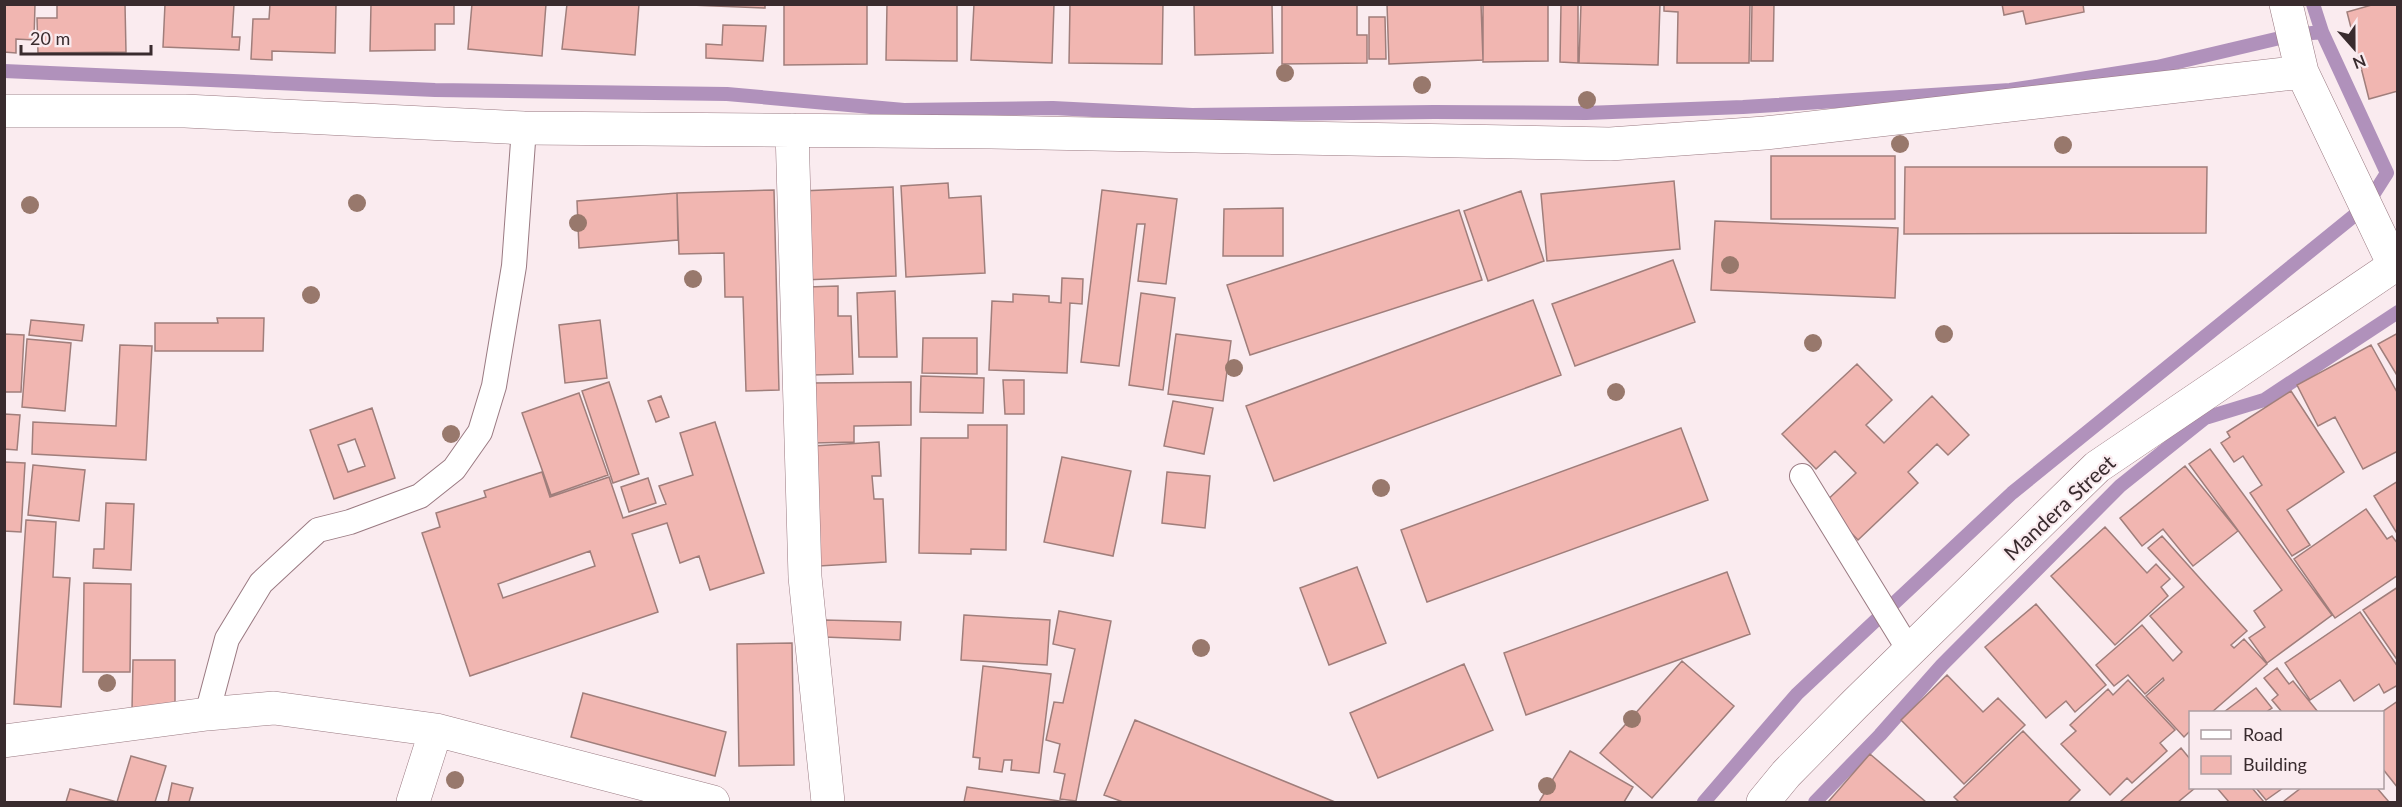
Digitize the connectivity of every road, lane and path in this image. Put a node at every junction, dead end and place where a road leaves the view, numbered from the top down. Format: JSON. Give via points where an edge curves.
{"nodes":[{"id":1,"x":2286,"y":4,"type":"edge"},
{"id":2,"x":2302,"y":72,"type":"junction"},
{"id":3,"x":4,"y":111,"type":"edge"},
{"id":4,"x":524,"y":128,"type":"junction"},
{"id":5,"x":792,"y":130,"type":"junction"},
{"id":6,"x":2396,"y":264,"type":"edge"},
{"id":7,"x":1802,"y":476,"type":"dead end"},
{"id":8,"x":1910,"y":650,"type":"junction"},
{"id":9,"x":207,"y":714,"type":"junction"},
{"id":10,"x":436,"y":730,"type":"junction"},
{"id":11,"x":4,"y":741,"type":"edge"},
{"id":12,"x":413,"y":802,"type":"edge"},
{"id":13,"x":713,"y":802,"type":"edge"},
{"id":14,"x":828,"y":802,"type":"edge"},
{"id":15,"x":1764,"y":802,"type":"edge"}],
"edges":[{"from":1,"to":2,"type":"street"},
{"from":2,"to":5,"type":"street","via":[[1764,133],[1611,144]]},
{"from":2,"to":6,"type":"street"},
{"from":3,"to":4,"type":"street","via":[[185,111]]},
{"from":4,"to":5,"type":"street"},
{"from":4,"to":9,"type":"lane","via":[[514,266],[494,386],[480,432],[454,469],[420,496],[318,530],[261,583],[227,639]]},
{"from":5,"to":14,"type":"street","via":[[805,577]]},
{"from":6,"to":8,"type":"street","name":"Mandera Street","via":[[2097,467]]},
{"from":7,"to":8,"type":"lane"},
{"from":8,"to":15,"type":"street","name":"Mandera Street","via":[[1786,774]]},
{"from":9,"to":10,"type":"street","via":[[274,708]]},
{"from":9,"to":11,"type":"street"},
{"from":10,"to":12,"type":"street"},
{"from":10,"to":13,"type":"street"}]}
